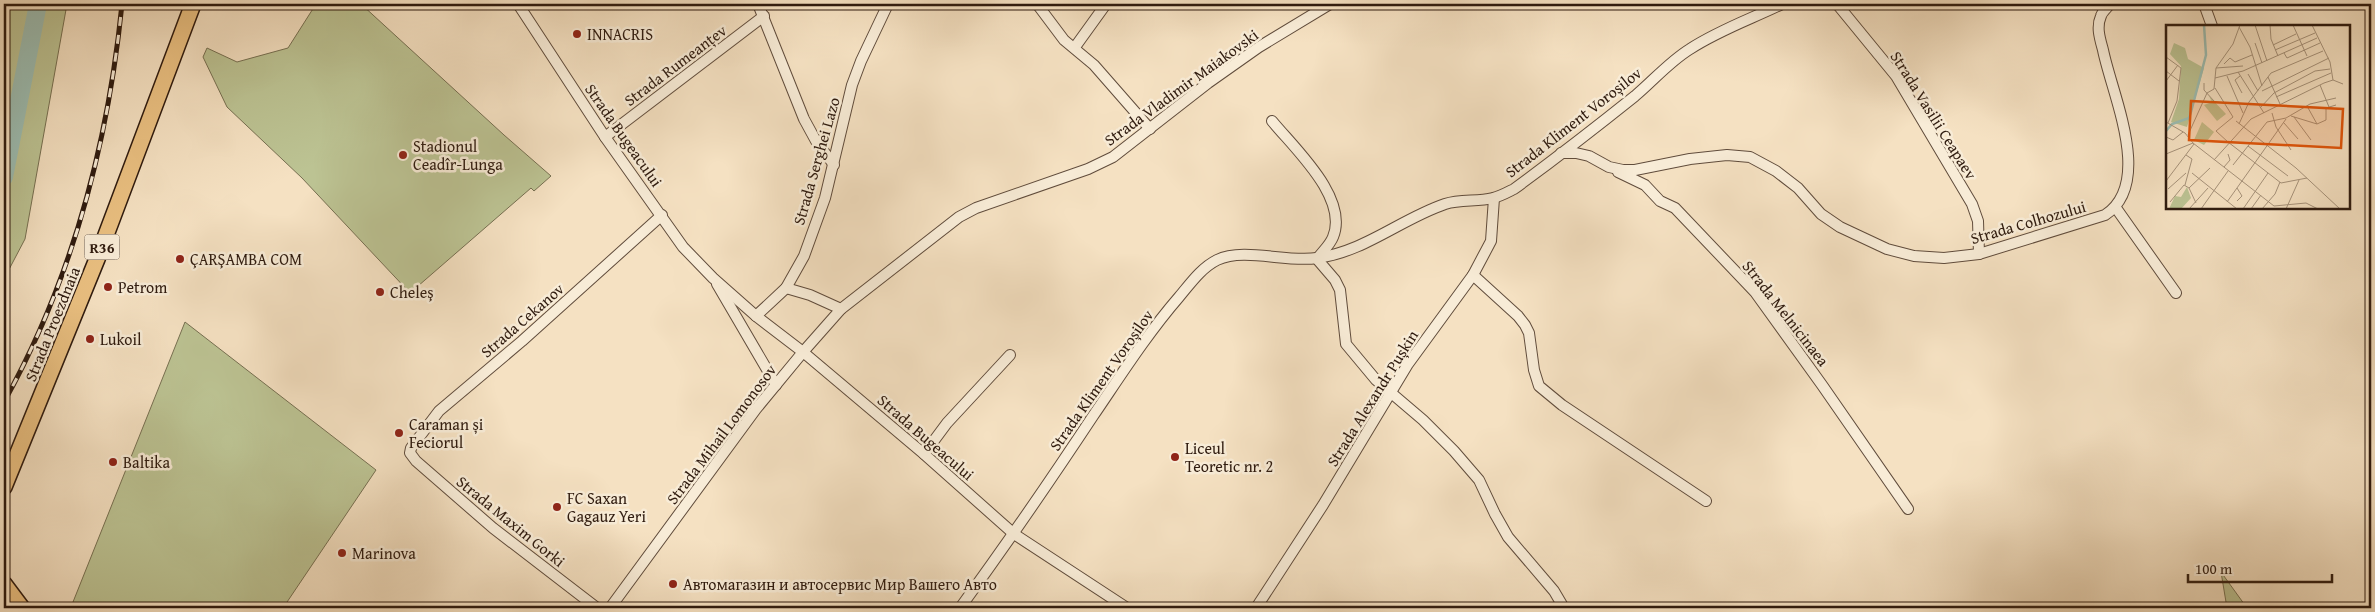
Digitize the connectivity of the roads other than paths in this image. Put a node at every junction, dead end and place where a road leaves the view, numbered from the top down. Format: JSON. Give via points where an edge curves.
{"nodes":[{"id":1,"x":193,"y":4,"type":"edge"},
{"id":2,"x":518,"y":4,"type":"edge"},
{"id":3,"x":758,"y":4,"type":"edge"},
{"id":4,"x":888,"y":4,"type":"edge"},
{"id":5,"x":1036,"y":4,"type":"edge"},
{"id":6,"x":1106,"y":4,"type":"edge"},
{"id":7,"x":1330,"y":4,"type":"edge"},
{"id":8,"x":1782,"y":4,"type":"edge"},
{"id":9,"x":1837,"y":4,"type":"edge"},
{"id":10,"x":2110,"y":4,"type":"edge"},
{"id":11,"x":2204,"y":4,"type":"edge"},
{"id":12,"x":764,"y":16,"type":"junction"},
{"id":13,"x":2212,"y":25,"type":"edge"},
{"id":14,"x":1076,"y":47,"type":"junction"},
{"id":15,"x":1272,"y":121,"type":"dead end"},
{"id":16,"x":1150,"y":129,"type":"junction"},
{"id":17,"x":605,"y":137,"type":"junction"},
{"id":18,"x":1562,"y":153,"type":"junction"},
{"id":19,"x":834,"y":165,"type":"junction"},
{"id":20,"x":1609,"y":167,"type":"junction"},
{"id":21,"x":1494,"y":198,"type":"junction"},
{"id":22,"x":2116,"y":208,"type":"junction"},
{"id":23,"x":662,"y":216,"type":"junction"},
{"id":24,"x":1979,"y":254,"type":"junction"},
{"id":25,"x":1317,"y":259,"type":"junction"},
{"id":26,"x":1473,"y":276,"type":"junction"},
{"id":27,"x":713,"y":278,"type":"junction"},
{"id":28,"x":786,"y":288,"type":"junction"},
{"id":29,"x":2176,"y":293,"type":"dead end"},
{"id":30,"x":841,"y":309,"type":"junction"},
{"id":31,"x":756,"y":316,"type":"junction"},
{"id":32,"x":802,"y":352,"type":"junction"},
{"id":33,"x":1010,"y":356,"type":"dead end"},
{"id":34,"x":776,"y":385,"type":"junction"},
{"id":35,"x":1391,"y":394,"type":"junction"},
{"id":36,"x":410,"y":453,"type":"joint"},
{"id":37,"x":924,"y":454,"type":"junction"},
{"id":38,"x":4,"y":487,"type":"edge"},
{"id":39,"x":1706,"y":501,"type":"dead end"},
{"id":40,"x":1908,"y":509,"type":"dead end"},
{"id":41,"x":1014,"y":534,"type":"junction"},
{"id":42,"x":4,"y":584,"type":"edge"},
{"id":43,"x":22,"y":608,"type":"edge"},
{"id":44,"x":597,"y":608,"type":"edge"},
{"id":45,"x":610,"y":608,"type":"edge"},
{"id":46,"x":960,"y":608,"type":"edge"},
{"id":47,"x":1127,"y":608,"type":"edge"},
{"id":48,"x":1256,"y":608,"type":"edge"},
{"id":49,"x":1564,"y":608,"type":"edge"}],
"edges":[{"from":1,"to":38,"type":"main road","name":"Strada Proezdnaia","number":"R36","via":[[97,259]]},
{"from":2,"to":17,"type":"street","name":"Strada Bugeacului"},
{"from":3,"to":12,"type":"street"},
{"from":4,"to":19,"type":"street","name":"Strada Serghei Lazo","via":[[852,85]]},
{"from":5,"to":14,"type":"street","via":[[1064,40]]},
{"from":6,"to":14,"type":"street"},
{"from":7,"to":16,"type":"street","name":"Strada Vladimir Maiakovski","via":[[1259,47]]},
{"from":8,"to":18,"type":"street","name":"Strada Kliment Voroșilov","via":[[1723,29],[1665,66],[1639,92]]},
{"from":9,"to":24,"type":"street","name":"Strada Vasilii Ceapaev","via":[[1896,76],[1972,204],[1978,221]]},
{"from":10,"to":22,"type":"street","via":[[2101,16],[2098,30],[2124,130],[2129,170],[2126,191]]},
{"from":11,"to":13,"type":"street"},
{"from":12,"to":17,"type":"street","name":"Strada Rumeanțev"},
{"from":12,"to":19,"type":"street","via":[[804,119]]},
{"from":14,"to":16,"type":"street"},
{"from":15,"to":25,"type":"street","via":[[1322,181],[1334,205],[1337,220],[1333,238]]},
{"from":16,"to":30,"type":"street","name":"Strada Vladimir Maiakovski","via":[[1113,157],[1088,169],[976,208],[959,217]]},
{"from":17,"to":23,"type":"street","name":"Strada Bugeacului"},
{"from":18,"to":20,"type":"street","name":"Strada Colhozului","via":[[1589,156]]},
{"from":18,"to":21,"type":"street","name":"Strada Kliment Voroșilov","via":[[1514,189]]},
{"from":19,"to":28,"type":"street","name":"Strada Serghei Lazo","via":[[804,256]]},
{"from":20,"to":24,"type":"street","name":"Strada Colhozului","via":[[1635,170],[1690,158],[1727,155],[1750,158],[1776,171],[1798,188],[1821,214],[1887,249],[1914,256],[1944,258]]},
{"from":20,"to":40,"type":"street","name":"Strada Melnicinaea","via":[[1645,185],[1660,201],[1675,208],[1755,292]]},
{"from":21,"to":25,"type":"street","name":"Strada Kliment Voroșilov","via":[[1447,204],[1419,214],[1371,241]]},
{"from":21,"to":26,"type":"street","name":"Strada Alexandr Pușkin","via":[[1490,241]]},
{"from":22,"to":24,"type":"street","name":"Strada Colhozului","via":[[2105,215]]},
{"from":22,"to":29,"type":"street"},
{"from":23,"to":27,"type":"street","name":"Strada Bugeacului","via":[[684,247]]},
{"from":23,"to":36,"type":"street","name":"Strada Cekanov","via":[[439,411],[410,448]]},
{"from":25,"to":35,"type":"street","via":[[1340,290],[1346,344]]},
{"from":25,"to":41,"type":"street","name":"Strada Kliment Voroșilov","via":[[1236,255],[1217,260],[1201,271],[1153,328]]},
{"from":26,"to":35,"type":"street","name":"Strada Alexandr Pușkin","via":[[1408,364]]},
{"from":26,"to":39,"type":"street","via":[[1525,325],[1539,386],[1562,405]]},
{"from":27,"to":31,"type":"street","name":"Strada Bugeacului"},
{"from":27,"to":34,"type":"street","name":"Strada Bugeacului"},
{"from":28,"to":30,"type":"street"},
{"from":28,"to":31,"type":"street","name":"Strada Serghei Lazo"},
{"from":30,"to":32,"type":"street","name":"Strada Vladimir Maiakovski"},
{"from":31,"to":32,"type":"street","name":"Strada Bugeacului"},
{"from":32,"to":34,"type":"street","name":"Strada Mihail Lomonosov"},
{"from":32,"to":37,"type":"street","name":"Strada Bugeacului"},
{"from":33,"to":37,"type":"street","via":[[947,423]]},
{"from":34,"to":45,"type":"street","name":"Strada Mihail Lomonosov"},
{"from":35,"to":48,"type":"street","name":"Strada Alexandr Pușkin"},
{"from":35,"to":49,"type":"street","via":[[1423,420],[1479,480],[1508,536],[1554,591]]},
{"from":36,"to":44,"type":"street","name":"Strada Maxim Gorki","via":[[493,528]]},
{"from":37,"to":41,"type":"street","name":"Strada Bugeacului"},
{"from":41,"to":46,"type":"street","name":"Strada Kliment Voroșilov"},
{"from":41,"to":47,"type":"street","name":"Strada Bugeacului"},
{"from":42,"to":43,"type":"main road"}]}
